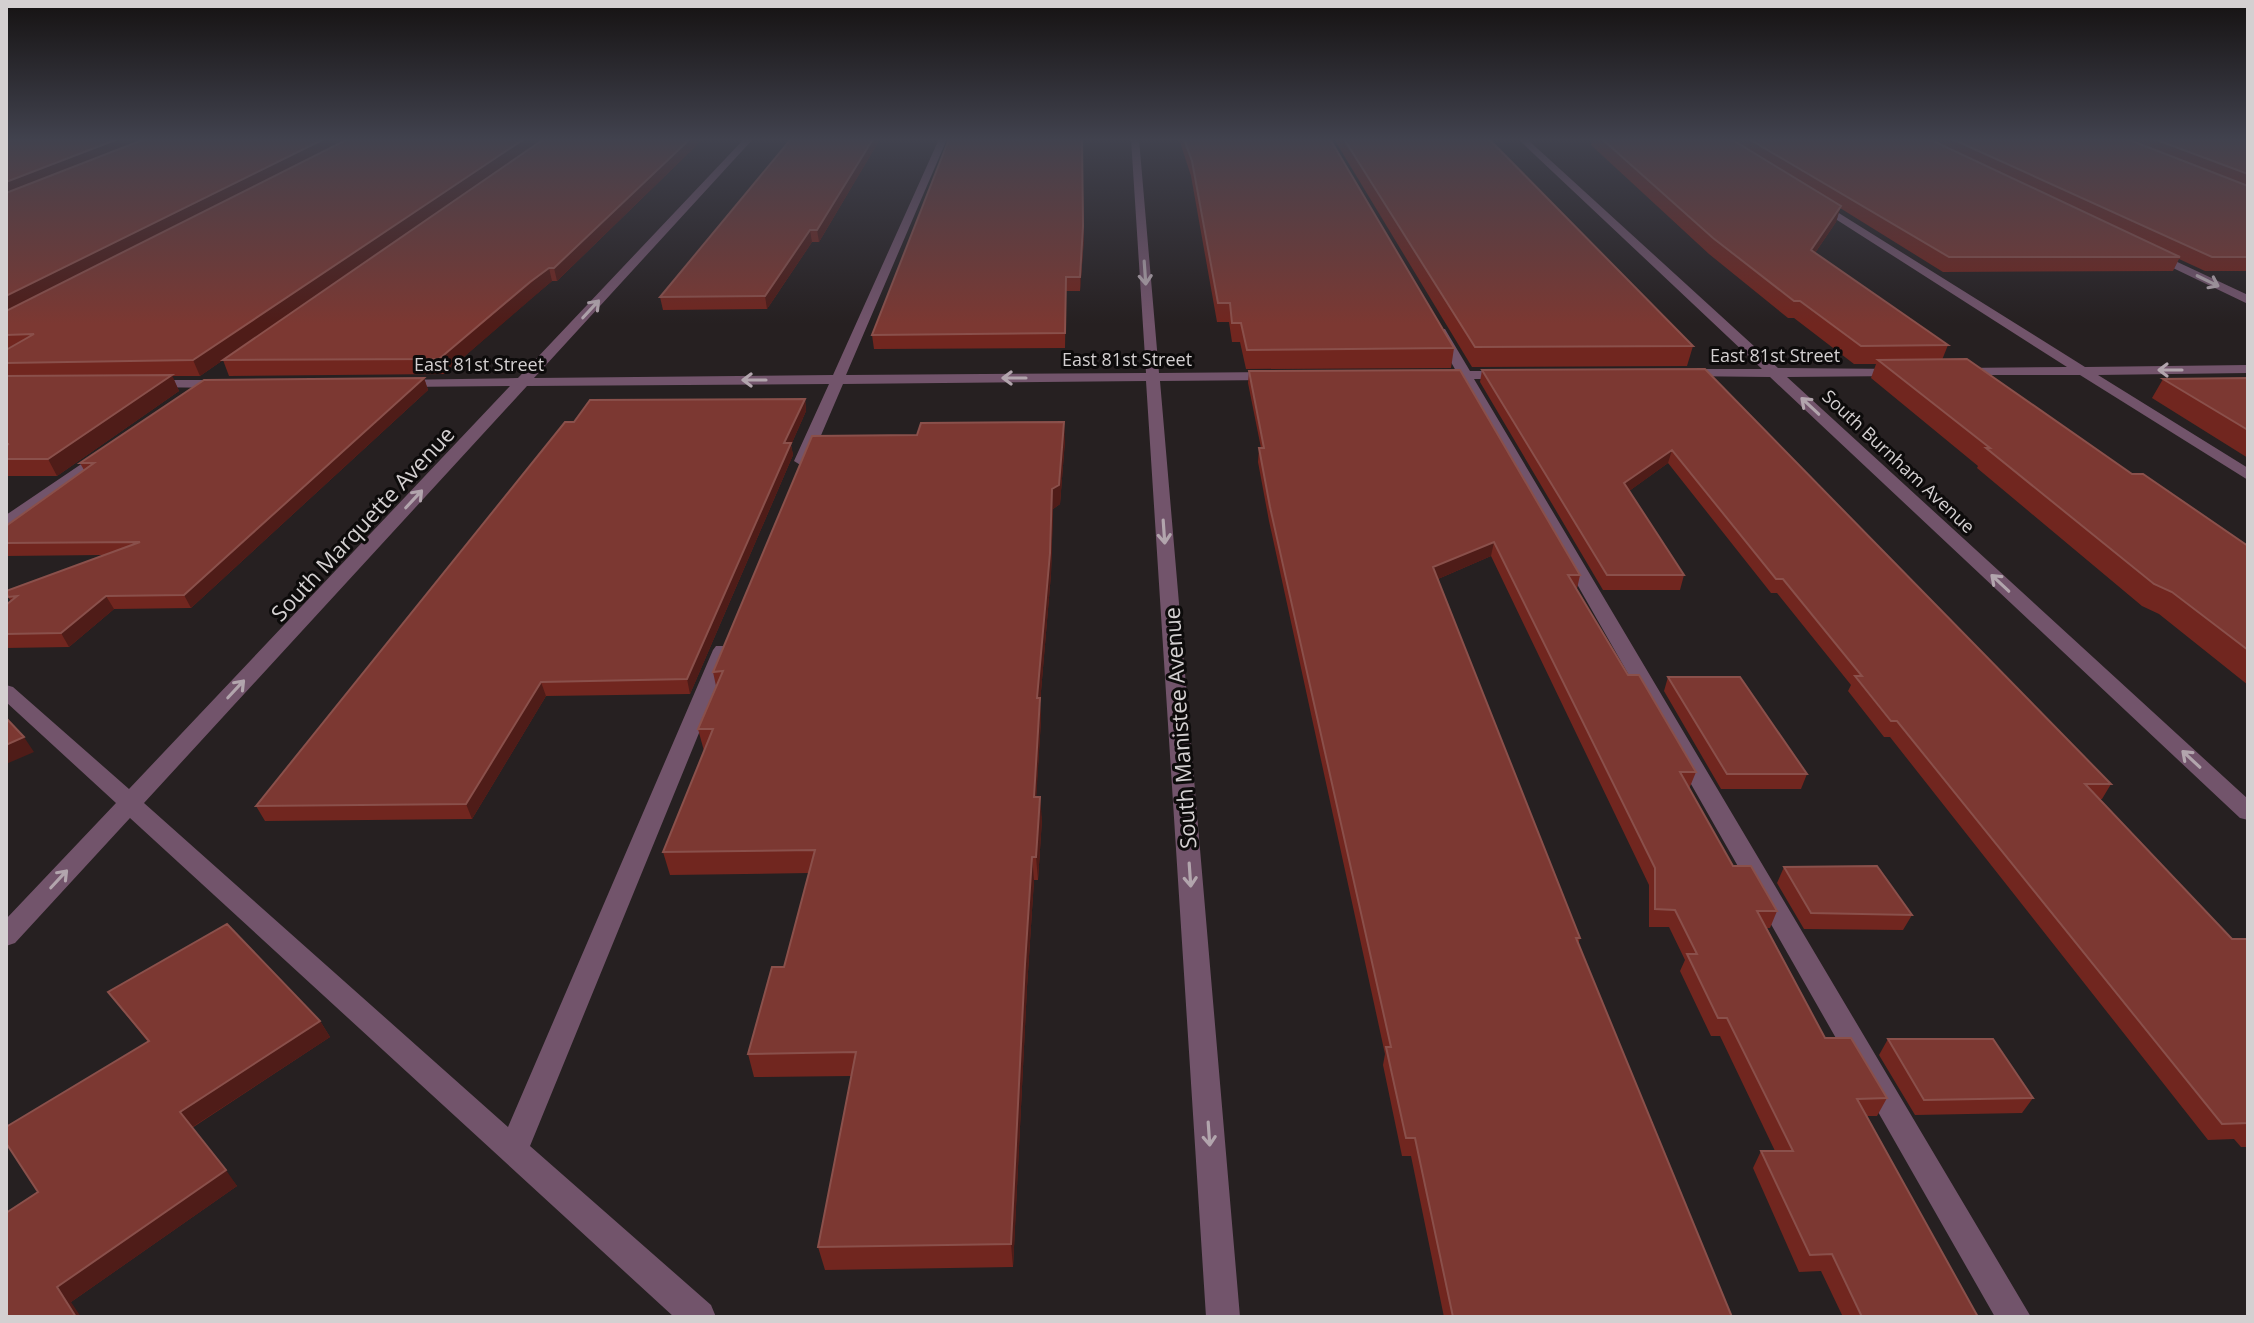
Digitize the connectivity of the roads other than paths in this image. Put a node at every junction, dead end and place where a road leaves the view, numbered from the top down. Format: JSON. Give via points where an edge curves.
{"nodes":[{"id":1,"x":692,"y":201,"type":"edge"},
{"id":2,"x":915,"y":201,"type":"edge"},
{"id":3,"x":1140,"y":201,"type":"edge"},
{"id":4,"x":1588,"y":201,"type":"edge"},
{"id":5,"x":1814,"y":201,"type":"edge"},
{"id":6,"x":2135,"y":246,"type":"edge"},
{"id":7,"x":2248,"y":300,"type":"edge"},
{"id":8,"x":1430,"y":315,"type":"edge"},
{"id":9,"x":2248,"y":369,"type":"edge"},
{"id":10,"x":223,"y":371,"type":"edge"},
{"id":11,"x":2083,"y":371,"type":"junction"},
{"id":12,"x":1908,"y":372,"type":"edge"},
{"id":13,"x":1940,"y":372,"type":"edge"},
{"id":14,"x":1774,"y":373,"type":"junction"},
{"id":15,"x":1525,"y":374,"type":"edge"},
{"id":16,"x":1676,"y":374,"type":"edge"},
{"id":17,"x":1419,"y":375,"type":"edge"},
{"id":18,"x":1465,"y":375,"type":"junction"},
{"id":19,"x":1298,"y":376,"type":"edge"},
{"id":20,"x":1153,"y":377,"type":"junction"},
{"id":21,"x":836,"y":379,"type":"junction"},
{"id":22,"x":524,"y":382,"type":"junction"},
{"id":23,"x":390,"y":383,"type":"edge"},
{"id":24,"x":128,"y":384,"type":"edge"},
{"id":25,"x":204,"y":384,"type":"junction"},
{"id":26,"x":235,"y":384,"type":"edge"},
{"id":27,"x":179,"y":401,"type":"edge"},
{"id":28,"x":117,"y":445,"type":"edge"},
{"id":29,"x":2248,"y":475,"type":"edge"},
{"id":30,"x":795,"y":478,"type":"edge"},
{"id":31,"x":6,"y":523,"type":"edge"},
{"id":32,"x":734,"y":625,"type":"edge"},
{"id":33,"x":6,"y":691,"type":"edge"},
{"id":34,"x":129,"y":804,"type":"junction"},
{"id":35,"x":2248,"y":812,"type":"edge"},
{"id":36,"x":6,"y":936,"type":"edge"},
{"id":37,"x":513,"y":1151,"type":"junction"},
{"id":38,"x":699,"y":1317,"type":"edge"},
{"id":39,"x":1223,"y":1317,"type":"edge"},
{"id":40,"x":2014,"y":1317,"type":"edge"}],
"edges":[{"from":22,"to":1,"type":"street","name":"South Marquette Avenue","one_way":true},
{"from":2,"to":21,"type":"street"},
{"from":3,"to":20,"type":"street","name":"South Manistee Avenue","one_way":true},
{"from":4,"to":14,"type":"street","name":"South Burnham Avenue"},
{"from":5,"to":11,"type":"street"},
{"from":6,"to":7,"type":"street","one_way":true},
{"from":8,"to":18,"type":"street"},
{"from":9,"to":11,"type":"street","one_way":true},
{"from":10,"to":25,"type":"street"},
{"from":11,"to":13,"type":"street"},
{"from":11,"to":29,"type":"street"},
{"from":12,"to":14,"type":"street","name":"East 81st Street"},
{"from":14,"to":16,"type":"street","name":"East 81st Street"},
{"from":35,"to":14,"type":"street","name":"South Burnham Avenue","one_way":true},
{"from":15,"to":18,"type":"street"},
{"from":17,"to":18,"type":"street"},
{"from":18,"to":40,"type":"street"},
{"from":19,"to":20,"type":"street","name":"East 81st Street"},
{"from":20,"to":21,"type":"street","name":"East 81st Street","one_way":true},
{"from":20,"to":39,"type":"street","name":"South Manistee Avenue","one_way":true},
{"from":21,"to":22,"type":"street","name":"East 81st Street","one_way":true},
{"from":21,"to":30,"type":"street"},
{"from":22,"to":23,"type":"street","name":"East 81st Street"},
{"from":34,"to":22,"type":"street","name":"South Marquette Avenue","one_way":true},
{"from":24,"to":25,"type":"street"},
{"from":25,"to":26,"type":"street"},
{"from":25,"to":27,"type":"street"},
{"from":28,"to":31,"type":"street"},
{"from":32,"to":37,"type":"street"},
{"from":33,"to":34,"type":"street"},
{"from":36,"to":34,"type":"street","name":"South Marquette Avenue","one_way":true},
{"from":34,"to":37,"type":"street"},
{"from":37,"to":38,"type":"street"}]}
